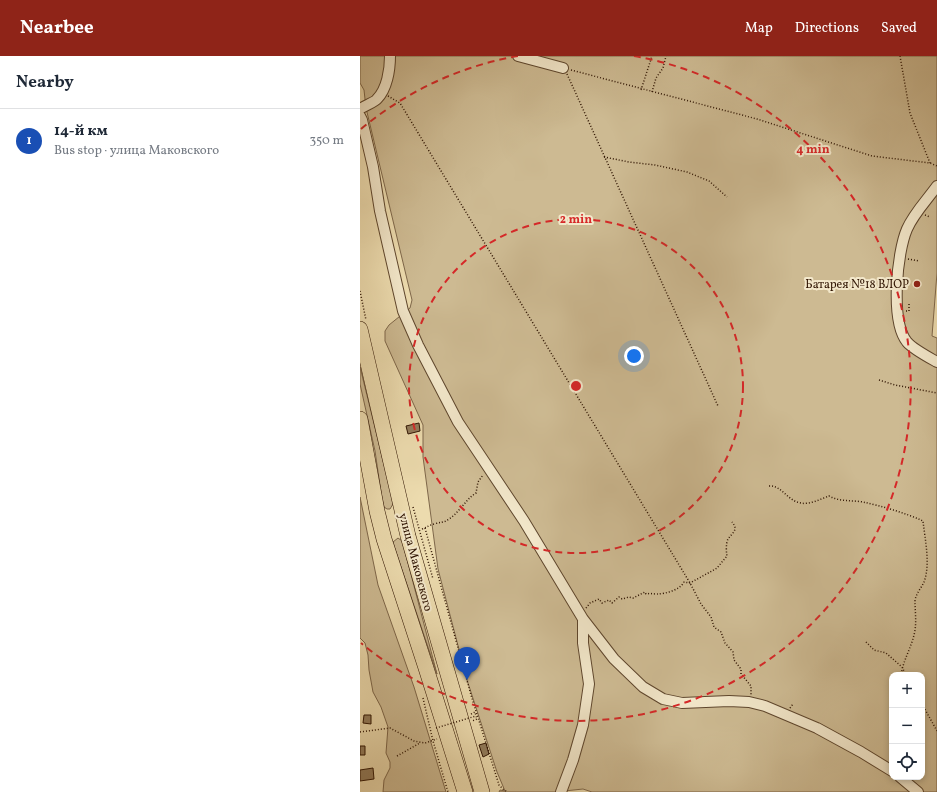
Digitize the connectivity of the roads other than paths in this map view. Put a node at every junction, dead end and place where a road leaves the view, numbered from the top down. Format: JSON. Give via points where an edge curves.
{"nodes":[{"id":1,"x":390,"y":56,"type":"edge"},
{"id":2,"x":518,"y":56,"type":"edge"},
{"id":3,"x":564,"y":68,"type":"road end"},
{"id":4,"x":360,"y":108,"type":"edge"},
{"id":5,"x":360,"y":116,"type":"edge"},
{"id":6,"x":937,"y":186,"type":"edge"},
{"id":7,"x":360,"y":329,"type":"edge"},
{"id":8,"x":937,"y":362,"type":"edge"},
{"id":9,"x":360,"y":419,"type":"edge"},
{"id":10,"x":401,"y":506,"type":"junction"},
{"id":11,"x":377,"y":511,"type":"junction"},
{"id":12,"x":408,"y":536,"type":"junction"},
{"id":13,"x":384,"y":539,"type":"junction"},
{"id":14,"x":582,"y":616,"type":"junction"},
{"id":15,"x":889,"y":769,"type":"edge"},
{"id":16,"x":904,"y":780,"type":"edge"},
{"id":17,"x":465,"y":792,"type":"edge"},
{"id":18,"x":482,"y":792,"type":"edge"},
{"id":19,"x":561,"y":792,"type":"edge"},
{"id":20,"x":918,"y":792,"type":"edge"}],
"edges":[{"from":1,"to":4,"type":"street","via":[[387,81],[382,92],[376,101]]},
{"from":2,"to":3,"type":"street"},
{"from":5,"to":14,"type":"street","via":[[403,310],[418,345],[458,422],[524,521]]},
{"from":6,"to":8,"type":"street","via":[[908,227],[903,239],[896,283],[900,330],[907,342]]},
{"from":7,"to":10,"type":"highway","name":"улица Маковского"},
{"from":9,"to":11,"type":"highway","name":"улица Маковского"},
{"from":10,"to":11,"type":"highway","via":[[397,515],[391,518]]},
{"from":10,"to":12,"type":"highway","name":"улица Маковского"},
{"from":11,"to":13,"type":"highway","name":"улица Маковского"},
{"from":12,"to":13,"type":"highway","via":[[401,530],[394,530]]},
{"from":12,"to":18,"type":"highway","name":"улица Маковского"},
{"from":13,"to":17,"type":"highway","name":"улица Маковского"},
{"from":14,"to":15,"type":"street","via":[[614,658],[642,687],[663,699],[682,703],[749,702],[765,706],[817,728]]},
{"from":14,"to":19,"type":"street","via":[[589,684],[573,760]]},
{"from":16,"to":20,"type":"street"}]}
